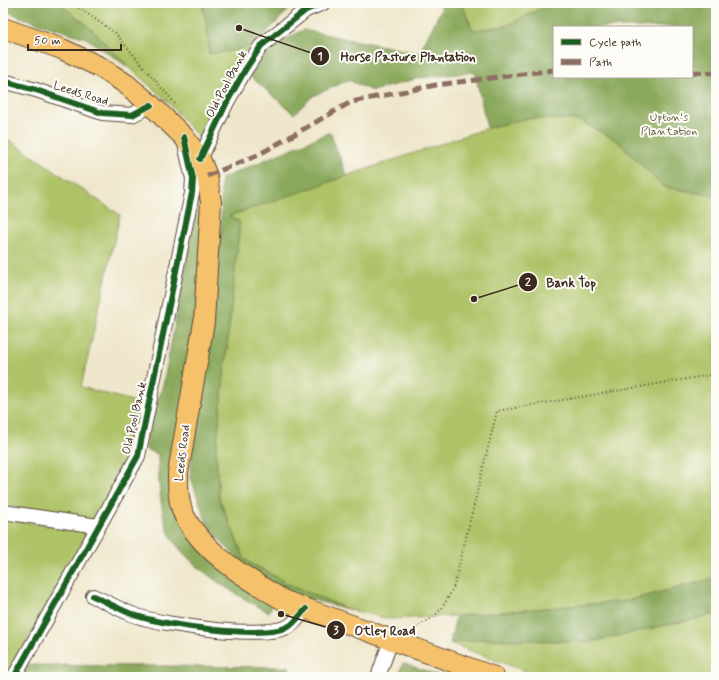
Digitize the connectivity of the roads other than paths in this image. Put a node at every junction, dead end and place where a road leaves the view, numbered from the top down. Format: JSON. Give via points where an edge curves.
{"nodes":[{"id":1,"x":323,"y":3,"type":"edge"},
{"id":2,"x":3,"y":28,"type":"edge"},
{"id":3,"x":3,"y":81,"type":"edge"},
{"id":4,"x":158,"y":99,"type":"junction"},
{"id":5,"x":184,"y":137,"type":"junction"},
{"id":6,"x":200,"y":159,"type":"junction"},
{"id":7,"x":3,"y":512,"type":"edge"},
{"id":8,"x":98,"y":526,"type":"junction"},
{"id":9,"x":93,"y":596,"type":"dead end"},
{"id":10,"x":306,"y":609,"type":"junction"},
{"id":11,"x":400,"y":643,"type":"junction"},
{"id":12,"x":14,"y":677,"type":"edge"},
{"id":13,"x":378,"y":677,"type":"edge"},
{"id":14,"x":494,"y":677,"type":"edge"}],
"edges":[{"from":1,"to":6,"type":"street","name":"Old Pool Bank","via":[[306,10],[261,46],[227,102]]},
{"from":2,"to":4,"type":"highway","name":"Leeds Road","via":[[62,49]]},
{"from":3,"to":4,"type":"street","name":"Leeds Road","via":[[102,113],[132,115]]},
{"from":4,"to":5,"type":"highway","name":"Leeds Road"},
{"from":5,"to":6,"type":"highway","name":"Leeds Road"},
{"from":5,"to":8,"type":"street","name":"Old Pool Bank","via":[[193,179],[192,193],[138,456]]},
{"from":6,"to":10,"type":"highway","name":"Leeds Road","via":[[207,176],[211,202],[204,322],[180,454],[178,496],[185,517],[217,554],[257,585]]},
{"from":7,"to":8,"type":"street"},
{"from":8,"to":12,"type":"street","name":"Old Pool Bank"},
{"from":9,"to":10,"type":"street","via":[[137,616],[178,625],[235,631],[264,632],[290,626]]},
{"from":10,"to":11,"type":"highway","name":"Leeds Road"},
{"from":11,"to":13,"type":"street"},
{"from":11,"to":14,"type":"highway","name":"Leeds Road"}]}
